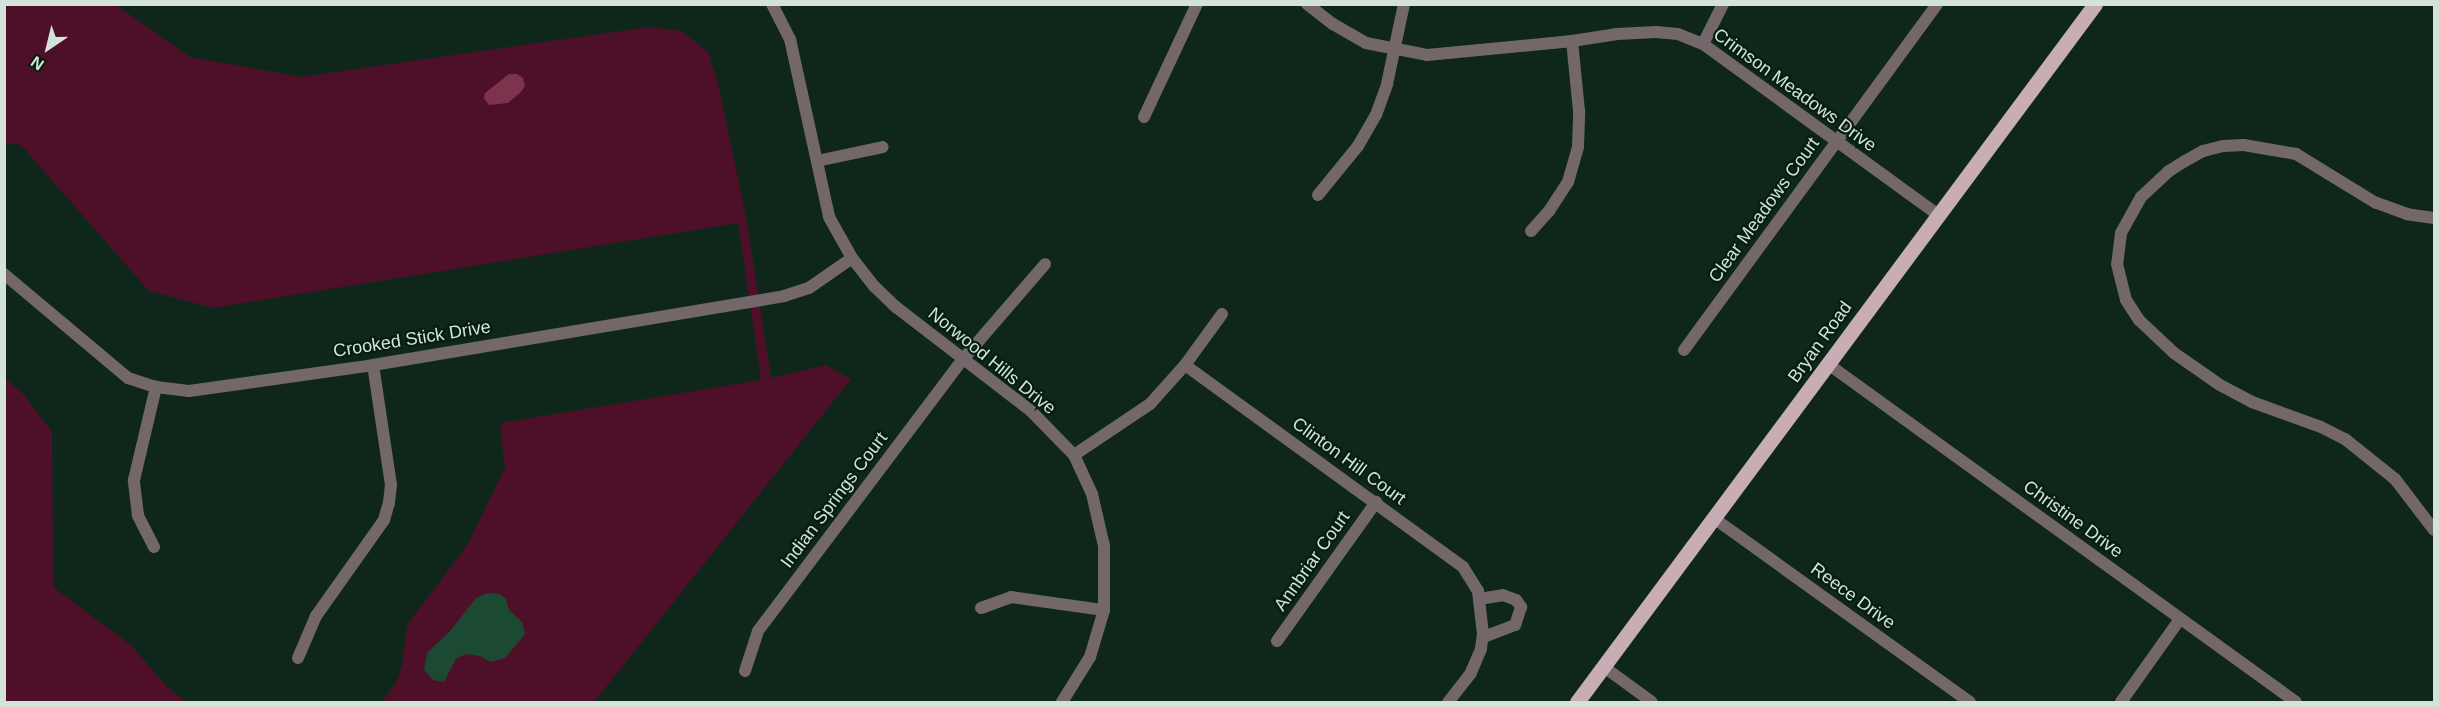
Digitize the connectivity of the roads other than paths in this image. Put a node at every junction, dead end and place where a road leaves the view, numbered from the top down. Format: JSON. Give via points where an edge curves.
{"nodes":[{"id":1,"x":772,"y":4,"type":"edge"},
{"id":2,"x":1197,"y":4,"type":"edge"},
{"id":3,"x":1307,"y":4,"type":"edge"},
{"id":4,"x":1404,"y":4,"type":"edge"},
{"id":5,"x":1723,"y":4,"type":"edge"},
{"id":6,"x":1937,"y":4,"type":"edge"},
{"id":7,"x":2094,"y":4,"type":"edge"},
{"id":8,"x":1572,"y":41,"type":"junction"},
{"id":9,"x":1703,"y":44,"type":"junction"},
{"id":10,"x":1394,"y":50,"type":"junction"},
{"id":11,"x":1144,"y":117,"type":"dead end"},
{"id":12,"x":1837,"y":141,"type":"junction"},
{"id":13,"x":883,"y":147,"type":"dead end"},
{"id":14,"x":817,"y":161,"type":"junction"},
{"id":15,"x":1318,"y":195,"type":"dead end"},
{"id":16,"x":1938,"y":215,"type":"junction"},
{"id":17,"x":2434,"y":218,"type":"edge"},
{"id":18,"x":1531,"y":231,"type":"dead end"},
{"id":19,"x":852,"y":258,"type":"junction"},
{"id":20,"x":1045,"y":264,"type":"dead end"},
{"id":21,"x":4,"y":274,"type":"edge"},
{"id":22,"x":1222,"y":314,"type":"dead end"},
{"id":23,"x":1684,"y":350,"type":"dead end"},
{"id":24,"x":963,"y":358,"type":"junction"},
{"id":25,"x":1828,"y":364,"type":"junction"},
{"id":26,"x":373,"y":365,"type":"junction"},
{"id":27,"x":1185,"y":365,"type":"junction"},
{"id":28,"x":156,"y":387,"type":"junction"},
{"id":29,"x":1074,"y":455,"type":"junction"},
{"id":30,"x":1376,"y":502,"type":"junction"},
{"id":31,"x":1715,"y":519,"type":"junction"},
{"id":32,"x":2434,"y":530,"type":"edge"},
{"id":33,"x":154,"y":547,"type":"dead end"},
{"id":34,"x":1479,"y":599,"type":"junction"},
{"id":35,"x":981,"y":608,"type":"dead end"},
{"id":36,"x":1104,"y":610,"type":"junction"},
{"id":37,"x":2180,"y":619,"type":"junction"},
{"id":38,"x":1483,"y":637,"type":"junction"},
{"id":39,"x":1277,"y":641,"type":"dead end"},
{"id":40,"x":298,"y":658,"type":"dead end"},
{"id":41,"x":1604,"y":666,"type":"junction"},
{"id":42,"x":745,"y":671,"type":"dead end"},
{"id":43,"x":1069,"y":700,"type":"edge"},
{"id":44,"x":1448,"y":702,"type":"edge"},
{"id":45,"x":1577,"y":702,"type":"edge"},
{"id":46,"x":1652,"y":702,"type":"edge"},
{"id":47,"x":1970,"y":702,"type":"edge"},
{"id":48,"x":2121,"y":702,"type":"edge"},
{"id":49,"x":2296,"y":702,"type":"edge"}],
"edges":[{"from":1,"to":14,"type":"street","name":"Norwood Hills Drive","via":[[790,39]]},
{"from":2,"to":11,"type":"street"},
{"from":3,"to":10,"type":"street","name":"Crimson Meadows Drive","via":[[1366,43]]},
{"from":4,"to":10,"type":"street"},
{"from":5,"to":9,"type":"street"},
{"from":6,"to":12,"type":"street","name":"Clear Meadows Court"},
{"from":7,"to":16,"type":"main road","name":"Bryan Road"},
{"from":8,"to":9,"type":"street","name":"Crimson Meadows Drive","via":[[1656,32],[1678,34]]},
{"from":8,"to":10,"type":"street","name":"Crimson Meadows Drive","via":[[1426,55]]},
{"from":8,"to":18,"type":"street","via":[[1579,111],[1578,147],[1568,182]]},
{"from":9,"to":12,"type":"street","name":"Crimson Meadows Drive"},
{"from":10,"to":15,"type":"street","via":[[1376,115],[1358,146]]},
{"from":12,"to":16,"type":"street","name":"Crimson Meadows Drive"},
{"from":12,"to":23,"type":"street","name":"Clear Meadows Court"},
{"from":13,"to":14,"type":"street"},
{"from":14,"to":19,"type":"street","name":"Norwood Hills Drive","via":[[829,217]]},
{"from":16,"to":25,"type":"main road","name":"Bryan Road"},
{"from":17,"to":32,"type":"street","via":[[2376,203],[2296,154],[2253,146],[2223,146],[2185,160],[2141,197],[2121,232],[2116,264],[2126,300],[2139,320],[2174,353],[2252,402],[2345,439],[2395,479]]},
{"from":19,"to":24,"type":"street","name":"Norwood Hills Drive","via":[[896,307]]},
{"from":19,"to":26,"type":"street","name":"Crooked Stick Drive","via":[[809,288],[784,296]]},
{"from":20,"to":24,"type":"street","name":"Indian Springs Court"},
{"from":21,"to":28,"type":"street","name":"Crooked Stick Drive","via":[[128,378]]},
{"from":22,"to":27,"type":"street"},
{"from":24,"to":29,"type":"street","name":"Norwood Hills Drive","via":[[1030,411]]},
{"from":24,"to":42,"type":"street","name":"Indian Springs Court","via":[[758,631]]},
{"from":25,"to":31,"type":"main road","name":"Bryan Road"},
{"from":25,"to":37,"type":"street","name":"Christine Drive"},
{"from":26,"to":28,"type":"street","name":"Crooked Stick Drive","via":[[189,391]]},
{"from":26,"to":40,"type":"street","via":[[391,485],[389,503],[384,520],[316,616]]},
{"from":27,"to":29,"type":"street","via":[[1150,404]]},
{"from":27,"to":30,"type":"street","name":"Clinton Hill Court"},
{"from":28,"to":33,"type":"street","via":[[134,480],[138,514]]},
{"from":29,"to":36,"type":"street","name":"Norwood Hills Drive","via":[[1092,494],[1104,546]]},
{"from":30,"to":34,"type":"street","name":"Clinton Hill Court","via":[[1462,567]]},
{"from":30,"to":39,"type":"street","name":"Annbriar Court"},
{"from":31,"to":41,"type":"main road","name":"Bryan Road"},
{"from":31,"to":47,"type":"street","name":"Reece Drive"},
{"from":34,"to":38,"type":"street","name":"Clinton Hill Court"},
{"from":34,"to":38,"type":"street","via":[[1503,595],[1516,600],[1521,607],[1515,625]]},
{"from":35,"to":36,"type":"street","via":[[1011,597]]},
{"from":36,"to":43,"type":"street","name":"Norwood Hills Drive","via":[[1090,657]]},
{"from":37,"to":48,"type":"street"},
{"from":37,"to":49,"type":"street","name":"Christine Drive"},
{"from":38,"to":44,"type":"street","name":"Clinton Hill Court","via":[[1471,673]]},
{"from":41,"to":45,"type":"main road","name":"Bryan Road"},
{"from":41,"to":46,"type":"street"}]}
